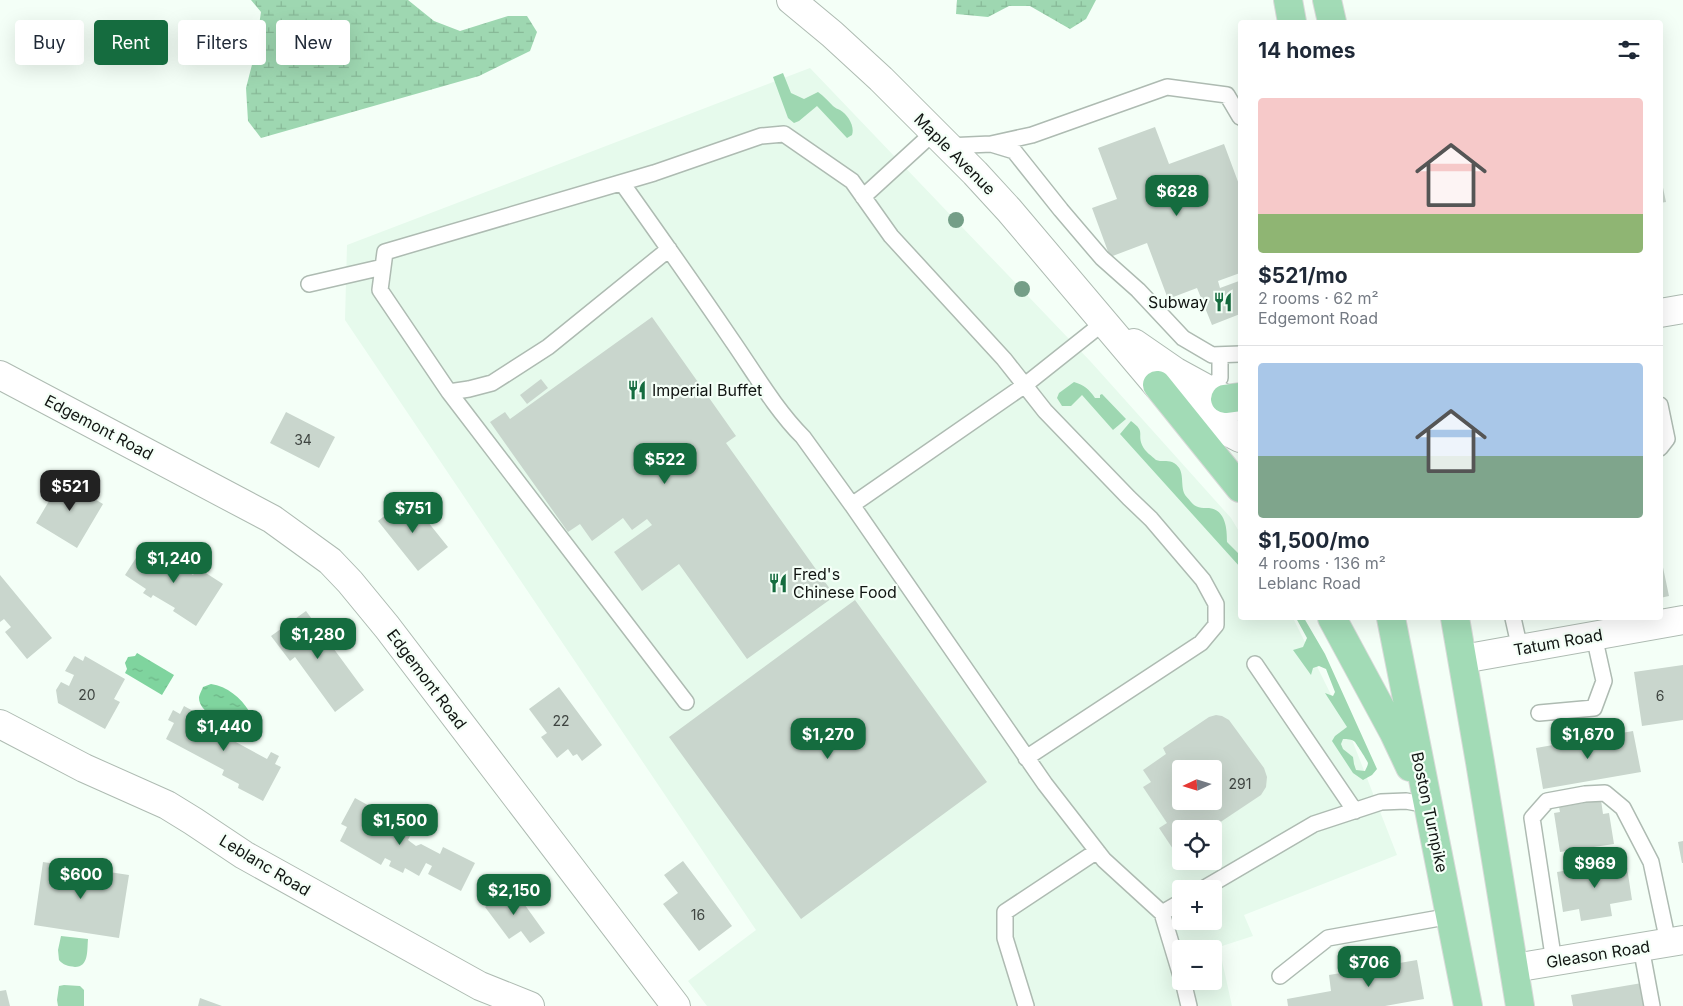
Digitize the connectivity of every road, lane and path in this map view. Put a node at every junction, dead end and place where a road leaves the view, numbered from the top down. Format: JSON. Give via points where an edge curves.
{"nodes":[{"id":1,"x":791,"y":0,"type":"edge"},
{"id":2,"x":1288,"y":0,"type":"edge"},
{"id":3,"x":1327,"y":0,"type":"edge"},
{"id":4,"x":1292,"y":20,"type":"edge"},
{"id":5,"x":1332,"y":20,"type":"edge"},
{"id":6,"x":1238,"y":114,"type":"edge"},
{"id":7,"x":940,"y":139,"type":"junction"},
{"id":8,"x":991,"y":144,"type":"junction"},
{"id":9,"x":622,"y":183,"type":"junction"},
{"id":10,"x":863,"y":197,"type":"junction"},
{"id":11,"x":669,"y":249,"type":"junction"},
{"id":12,"x":384,"y":267,"type":"junction"},
{"id":13,"x":309,"y":284,"type":"dead end"},
{"id":14,"x":1683,"y":308,"type":"edge"},
{"id":15,"x":1663,"y":311,"type":"edge"},
{"id":16,"x":1103,"y":323,"type":"junction"},
{"id":17,"x":1238,"y":354,"type":"edge"},
{"id":18,"x":1220,"y":355,"type":"junction"},
{"id":19,"x":0,"y":375,"type":"edge"},
{"id":20,"x":1025,"y":385,"type":"junction"},
{"id":21,"x":1157,"y":385,"type":"junction"},
{"id":22,"x":1200,"y":385,"type":"junction"},
{"id":23,"x":449,"y":392,"type":"junction"},
{"id":24,"x":1235,"y":401,"type":"edge"},
{"id":25,"x":1663,"y":420,"type":"edge"},
{"id":26,"x":1238,"y":437,"type":"edge"},
{"id":27,"x":1663,"y":445,"type":"edge"},
{"id":28,"x":1238,"y":486,"type":"edge"},
{"id":29,"x":852,"y":506,"type":"junction"},
{"id":30,"x":1333,"y":620,"type":"edge"},
{"id":31,"x":1391,"y":620,"type":"edge"},
{"id":32,"x":1454,"y":620,"type":"edge"},
{"id":33,"x":1513,"y":620,"type":"edge"},
{"id":34,"x":1683,"y":620,"type":"edge"},
{"id":35,"x":1594,"y":636,"type":"junction"},
{"id":36,"x":1520,"y":649,"type":"junction"},
{"id":37,"x":1463,"y":659,"type":"junction"},
{"id":38,"x":1255,"y":664,"type":"dead end"},
{"id":39,"x":686,"y":702,"type":"dead end"},
{"id":40,"x":1539,"y":714,"type":"dead end"},
{"id":41,"x":0,"y":724,"type":"edge"},
{"id":42,"x":1026,"y":758,"type":"junction"},
{"id":43,"x":1428,"y":805,"type":"junction"},
{"id":44,"x":1355,"y":811,"type":"junction"},
{"id":45,"x":1097,"y":851,"type":"junction"},
{"id":46,"x":1218,"y":880,"type":"edge"},
{"id":47,"x":1172,"y":907,"type":"edge"},
{"id":48,"x":1162,"y":913,"type":"junction"},
{"id":49,"x":1451,"y":916,"type":"junction"},
{"id":50,"x":1676,"y":941,"type":"edge"},
{"id":51,"x":1172,"y":946,"type":"edge"},
{"id":52,"x":1642,"y":947,"type":"junction"},
{"id":53,"x":1554,"y":962,"type":"junction"},
{"id":54,"x":1514,"y":968,"type":"junction"},
{"id":55,"x":1280,"y":976,"type":"dead end"},
{"id":56,"x":1185,"y":990,"type":"edge"},
{"id":57,"x":530,"y":1006,"type":"edge"},
{"id":58,"x":676,"y":1006,"type":"edge"},
{"id":59,"x":1026,"y":1006,"type":"edge"},
{"id":60,"x":1189,"y":1006,"type":"edge"},
{"id":61,"x":1468,"y":1006,"type":"edge"},
{"id":62,"x":1520,"y":1006,"type":"edge"},
{"id":63,"x":1652,"y":1006,"type":"edge"}],
"edges":[{"from":1,"to":7,"type":"street","name":"Maple Avenue","via":[[881,79]]},
{"from":2,"to":4,"type":"highway"},
{"from":3,"to":5,"type":"highway"},
{"from":6,"to":8,"type":"lane","via":[[1227,95],[1167,87],[1032,135]]},
{"from":7,"to":8,"type":"lane"},
{"from":7,"to":10,"type":"lane"},
{"from":7,"to":16,"type":"street","name":"Maple Avenue","via":[[1009,210]]},
{"from":8,"to":18,"type":"lane","via":[[1014,151],[1102,258],[1138,290],[1183,338],[1212,355]]},
{"from":9,"to":10,"type":"lane","via":[[760,136],[784,134],[852,181]]},
{"from":9,"to":11,"type":"lane"},
{"from":9,"to":12,"type":"lane","via":[[385,252]]},
{"from":10,"to":20,"type":"lane","via":[[891,236]]},
{"from":11,"to":23,"type":"lane","via":[[548,347],[492,383]]},
{"from":11,"to":29,"type":"lane"},
{"from":12,"to":13,"type":"lane"},
{"from":12,"to":23,"type":"lane","via":[[380,290]]},
{"from":14,"to":15,"type":"street"},
{"from":16,"to":20,"type":"lane"},
{"from":16,"to":21,"type":"street","name":"Maple Avenue"},
{"from":16,"to":22,"type":"street","name":"Maple Avenue"},
{"from":17,"to":18,"type":"lane"},
{"from":18,"to":22,"type":"lane","via":[[1220,378]]},
{"from":19,"to":58,"type":"street","name":"Edgemont Road","via":[[272,520],[330,560],[387,626]]},
{"from":20,"to":29,"type":"lane"},
{"from":20,"to":42,"type":"lane","via":[[1045,410],[1151,519],[1203,580],[1216,604],[1216,624],[1201,643]]},
{"from":21,"to":26,"type":"street","name":"Maple Avenue","via":[[1198,416]]},
{"from":21,"to":28,"type":"highway"},
{"from":22,"to":24,"type":"street","name":"Maple Avenue"},
{"from":23,"to":39,"type":"lane"},
{"from":25,"to":27,"type":"lane","via":[[1667,440]]},
{"from":29,"to":42,"type":"lane"},
{"from":30,"to":43,"type":"highway","via":[[1394,733]]},
{"from":31,"to":43,"type":"highway","name":"Boston Turnpike"},
{"from":32,"to":37,"type":"highway"},
{"from":33,"to":36,"type":"lane"},
{"from":34,"to":35,"type":"street","name":"Tatum Road"},
{"from":35,"to":36,"type":"street","name":"Tatum Road"},
{"from":35,"to":40,"type":"lane","via":[[1604,681],[1594,708]]},
{"from":36,"to":37,"type":"street","name":"Tatum Road"},
{"from":37,"to":54,"type":"highway"},
{"from":38,"to":44,"type":"lane"},
{"from":41,"to":57,"type":"street","name":"Leblanc Road","via":[[84,768],[167,805],[252,860],[480,986]]},
{"from":42,"to":45,"type":"lane"},
{"from":43,"to":44,"type":"lane","via":[[1406,801],[1381,802]]},
{"from":43,"to":49,"type":"highway","name":"Boston Turnpike"},
{"from":44,"to":46,"type":"lane","via":[[1314,824]]},
{"from":45,"to":48,"type":"lane"},
{"from":45,"to":59,"type":"lane","via":[[1005,912],[1004,938]]},
{"from":47,"to":48,"type":"lane"},
{"from":48,"to":51,"type":"lane"},
{"from":49,"to":55,"type":"lane","via":[[1328,938]]},
{"from":49,"to":61,"type":"highway","name":"Boston Turnpike"},
{"from":50,"to":52,"type":"street","name":"Gleason Road"},
{"from":50,"to":53,"type":"lane","via":[[1651,862],[1623,808],[1605,793],[1585,794],[1547,801],[1532,818]]},
{"from":52,"to":53,"type":"street","name":"Gleason Road"},
{"from":52,"to":63,"type":"lane"},
{"from":53,"to":54,"type":"street","name":"Gleason Road"},
{"from":54,"to":62,"type":"highway"},
{"from":56,"to":60,"type":"lane"}]}
